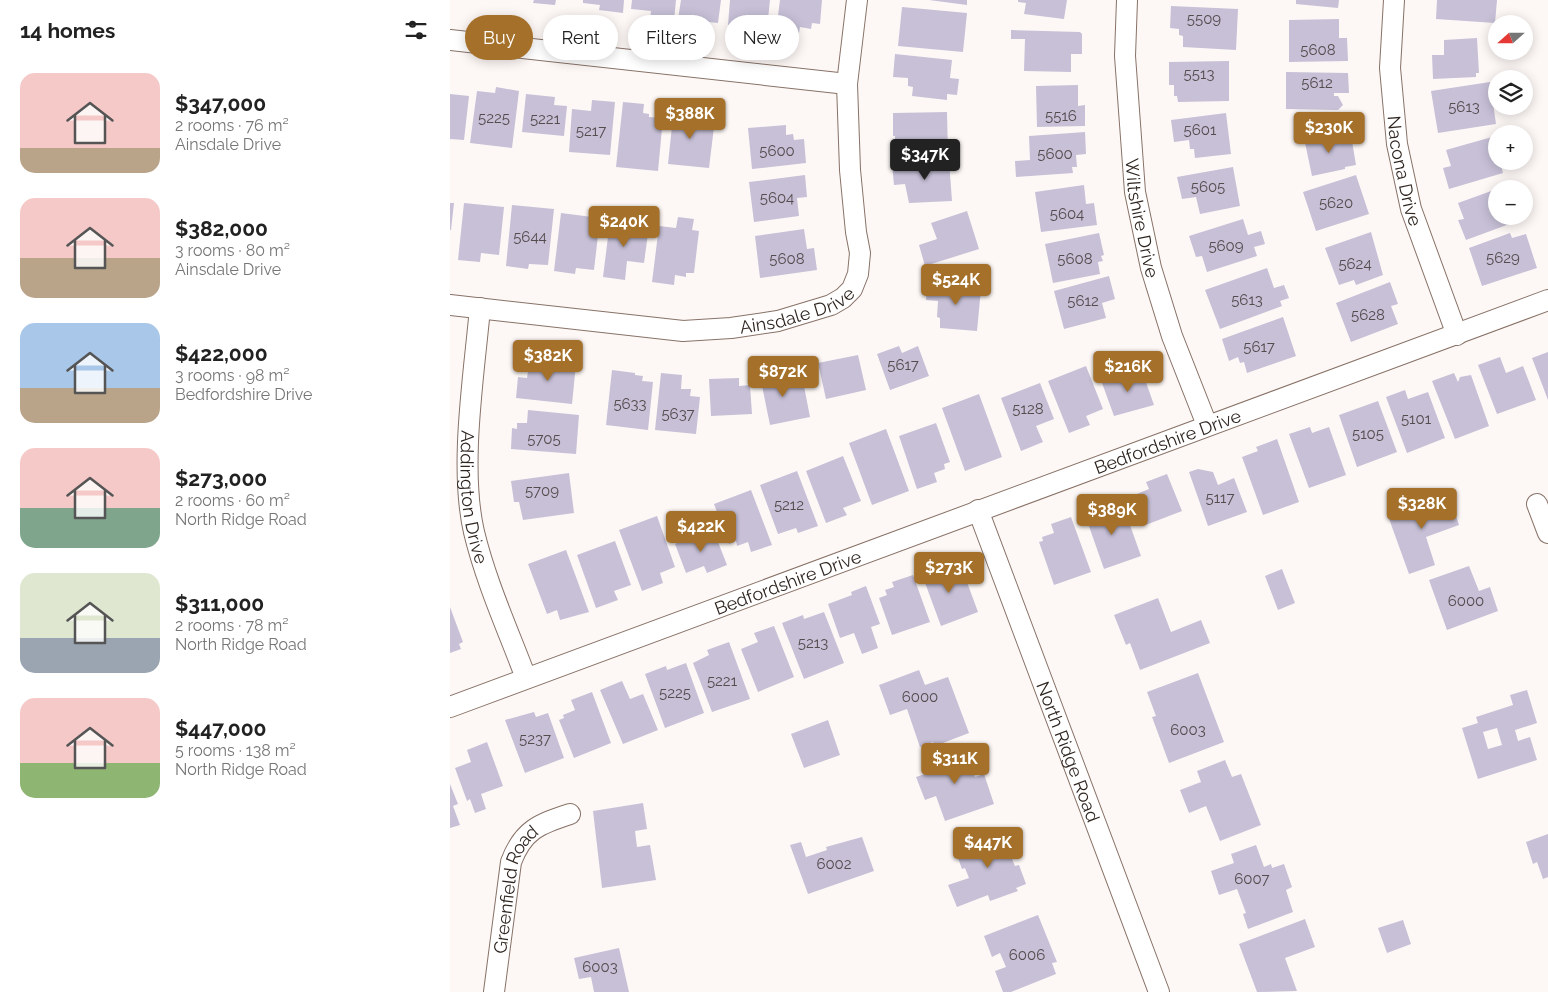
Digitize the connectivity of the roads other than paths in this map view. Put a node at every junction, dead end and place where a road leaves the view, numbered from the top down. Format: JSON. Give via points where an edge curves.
{"nodes":[{"id":1,"x":857,"y":0,"type":"edge"},
{"id":2,"x":1127,"y":0,"type":"edge"},
{"id":3,"x":1394,"y":0,"type":"edge"},
{"id":4,"x":450,"y":40,"type":"edge"},
{"id":5,"x":847,"y":84,"type":"junction"},
{"id":6,"x":1548,"y":300,"type":"edge"},
{"id":7,"x":450,"y":305,"type":"edge"},
{"id":8,"x":480,"y":308,"type":"junction"},
{"id":9,"x":1457,"y":335,"type":"junction"},
{"id":10,"x":1207,"y":426,"type":"junction"},
{"id":11,"x":1537,"y":504,"type":"dead end"},
{"id":12,"x":978,"y":510,"type":"junction"},
{"id":13,"x":1548,"y":533,"type":"edge"},
{"id":14,"x":526,"y":678,"type":"junction"},
{"id":15,"x":450,"y":707,"type":"edge"},
{"id":16,"x":570,"y":814,"type":"dead end"},
{"id":17,"x":494,"y":992,"type":"edge"},
{"id":18,"x":1160,"y":992,"type":"edge"}],
"edges":[{"from":1,"to":5,"type":"street","name":"Ainsdale Drive"},
{"from":2,"to":10,"type":"street","name":"Wiltshire Drive","via":[[1125,56],[1135,192],[1151,268],[1172,336]]},
{"from":3,"to":9,"type":"street","name":"Nacona Drive","via":[[1390,68],[1397,144],[1411,209]]},
{"from":4,"to":5,"type":"street"},
{"from":5,"to":8,"type":"street","name":"Ainsdale Drive","via":[[850,170],[860,253],[852,289],[843,298],[831,305],[778,321],[731,328],[683,330]]},
{"from":6,"to":9,"type":"street","name":"Bedfordshire Drive"},
{"from":7,"to":8,"type":"street","name":"Ainsdale Drive"},
{"from":8,"to":14,"type":"street","name":"Addington Drive","via":[[470,413],[468,483],[474,530],[488,578]]},
{"from":9,"to":10,"type":"street","name":"Bedfordshire Drive"},
{"from":10,"to":12,"type":"street","name":"Bedfordshire Drive"},
{"from":11,"to":13,"type":"street"},
{"from":12,"to":14,"type":"street","name":"Bedfordshire Drive"},
{"from":12,"to":18,"type":"street","name":"North Ridge Road"},
{"from":14,"to":15,"type":"street","name":"Bedfordshire Drive"},
{"from":16,"to":17,"type":"street","name":"Greenfield Road","via":[[539,824],[517,845],[511,862]]}]}
